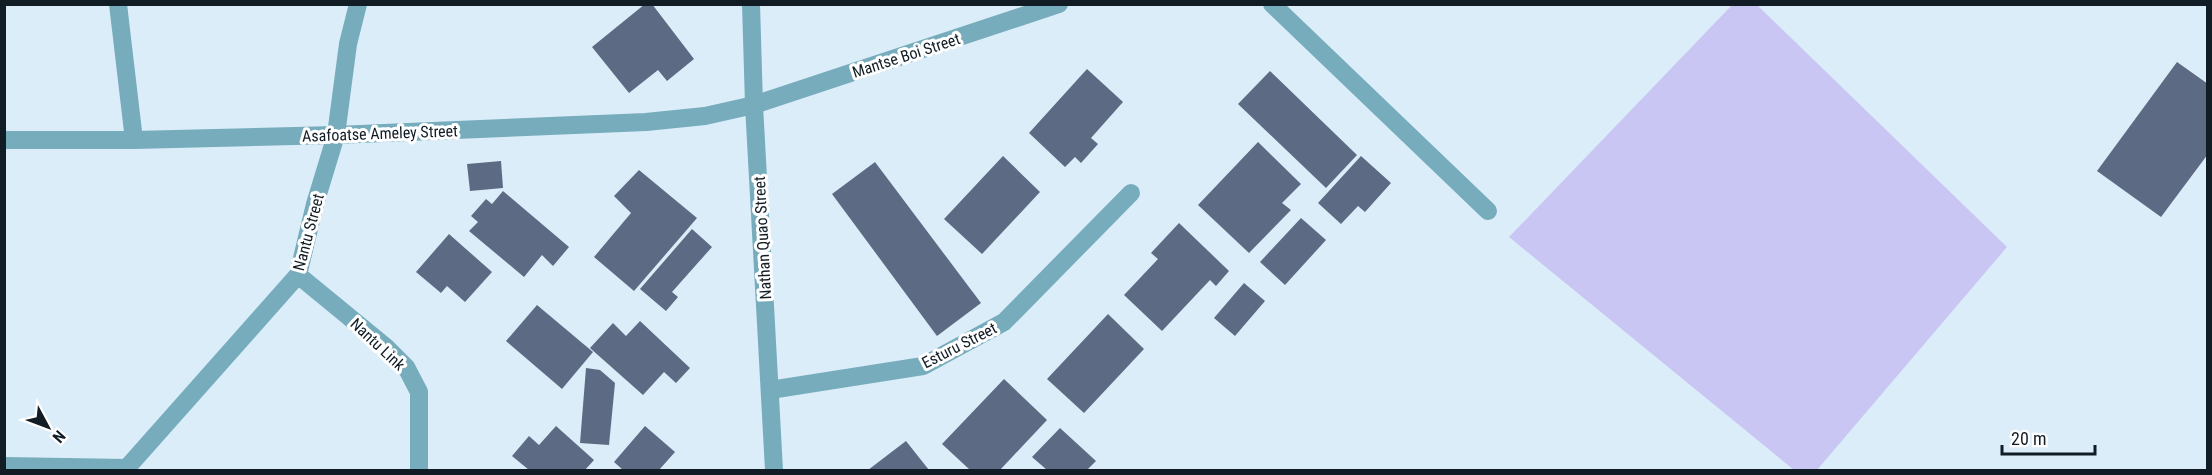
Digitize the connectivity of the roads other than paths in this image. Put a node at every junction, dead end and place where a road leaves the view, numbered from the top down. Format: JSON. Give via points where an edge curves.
{"nodes":[{"id":1,"x":118,"y":4,"type":"edge"},
{"id":2,"x":358,"y":4,"type":"edge"},
{"id":3,"x":751,"y":4,"type":"edge"},
{"id":4,"x":1059,"y":4,"type":"edge"},
{"id":5,"x":1272,"y":4,"type":"edge"},
{"id":6,"x":754,"y":105,"type":"junction"},
{"id":7,"x":336,"y":135,"type":"junction"},
{"id":8,"x":4,"y":140,"type":"edge"},
{"id":9,"x":134,"y":140,"type":"junction"},
{"id":10,"x":1131,"y":194,"type":"dead end"},
{"id":11,"x":1488,"y":211,"type":"dead end"},
{"id":12,"x":298,"y":275,"type":"junction"},
{"id":13,"x":770,"y":390,"type":"junction"},
{"id":14,"x":4,"y":466,"type":"edge"},
{"id":15,"x":126,"y":469,"type":"edge"},
{"id":16,"x":419,"y":471,"type":"edge"},
{"id":17,"x":774,"y":471,"type":"edge"}],
"edges":[{"from":1,"to":9,"type":"street"},
{"from":2,"to":7,"type":"street","name":"Nantu Street","via":[[348,44]]},
{"from":3,"to":6,"type":"street","name":"Nathan Quao Street"},
{"from":4,"to":6,"type":"street","name":"Mantse Boi Street"},
{"from":5,"to":11,"type":"street"},
{"from":6,"to":7,"type":"street","name":"Asafoatse Ameley Street","via":[[705,116],[646,122]]},
{"from":6,"to":13,"type":"street","name":"Nathan Quao Street"},
{"from":7,"to":9,"type":"street","name":"Asafoatse Ameley Street"},
{"from":7,"to":12,"type":"street","name":"Nantu Street"},
{"from":8,"to":9,"type":"street","name":"Asafoatse Ameley Street"},
{"from":10,"to":13,"type":"street","name":"Esturu Street","via":[[1004,322],[923,366]]},
{"from":12,"to":15,"type":"street","name":"Nantu Street"},
{"from":12,"to":16,"type":"street","name":"Nantu Link","via":[[406,367],[419,392]]},
{"from":13,"to":17,"type":"street","name":"Nathan Quao Street"},
{"from":14,"to":15,"type":"street"}]}
